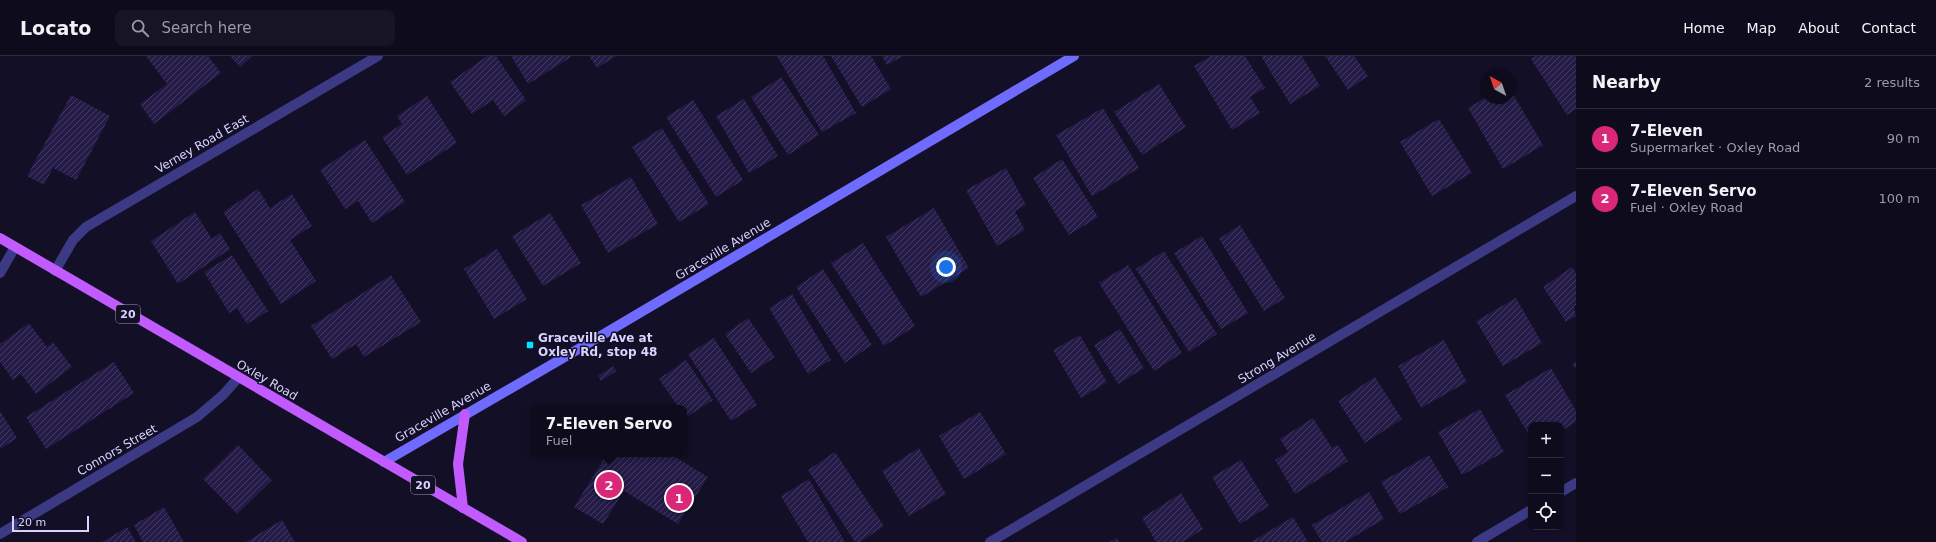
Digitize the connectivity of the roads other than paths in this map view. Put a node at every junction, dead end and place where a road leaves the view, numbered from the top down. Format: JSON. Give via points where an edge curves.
{"nodes":[{"id":1,"x":378,"y":56,"type":"edge"},
{"id":2,"x":1074,"y":56,"type":"edge"},
{"id":3,"x":1576,"y":196,"type":"edge"},
{"id":4,"x":0,"y":238,"type":"edge"},
{"id":5,"x":15,"y":247,"type":"junction"},
{"id":6,"x":55,"y":271,"type":"junction"},
{"id":7,"x":0,"y":273,"type":"edge"},
{"id":8,"x":238,"y":378,"type":"junction"},
{"id":9,"x":465,"y":414,"type":"junction"},
{"id":10,"x":384,"y":462,"type":"junction"},
{"id":11,"x":1576,"y":484,"type":"edge"},
{"id":12,"x":1564,"y":490,"type":"edge"},
{"id":13,"x":463,"y":508,"type":"junction"},
{"id":14,"x":1528,"y":512,"type":"edge"},
{"id":15,"x":0,"y":534,"type":"edge"},
{"id":16,"x":522,"y":542,"type":"edge"},
{"id":17,"x":990,"y":542,"type":"edge"},
{"id":18,"x":1477,"y":542,"type":"edge"}],
"edges":[{"from":1,"to":6,"type":"street","name":"Verney Road East","via":[[86,227],[73,240]]},
{"from":2,"to":9,"type":"main road","name":"Graceville Avenue"},
{"from":3,"to":17,"type":"street","name":"Strong Avenue"},
{"from":4,"to":5,"type":"main road","name":"Oxley Road","number":"20"},
{"from":5,"to":6,"type":"main road","name":"Oxley Road","number":"20"},
{"from":5,"to":7,"type":"street"},
{"from":6,"to":8,"type":"main road","name":"Oxley Road","number":"20"},
{"from":8,"to":10,"type":"main road","name":"Oxley Road","number":"20"},
{"from":8,"to":15,"type":"street","name":"Connors Street","via":[[223,396],[197,418]]},
{"from":9,"to":10,"type":"main road","name":"Graceville Avenue"},
{"from":9,"to":13,"type":"main road","via":[[458,464]]},
{"from":10,"to":13,"type":"main road","name":"Oxley Road","number":"20"},
{"from":11,"to":12,"type":"street"},
{"from":13,"to":16,"type":"main road","name":"Oxley Road","number":"20"},
{"from":14,"to":18,"type":"street"}]}
